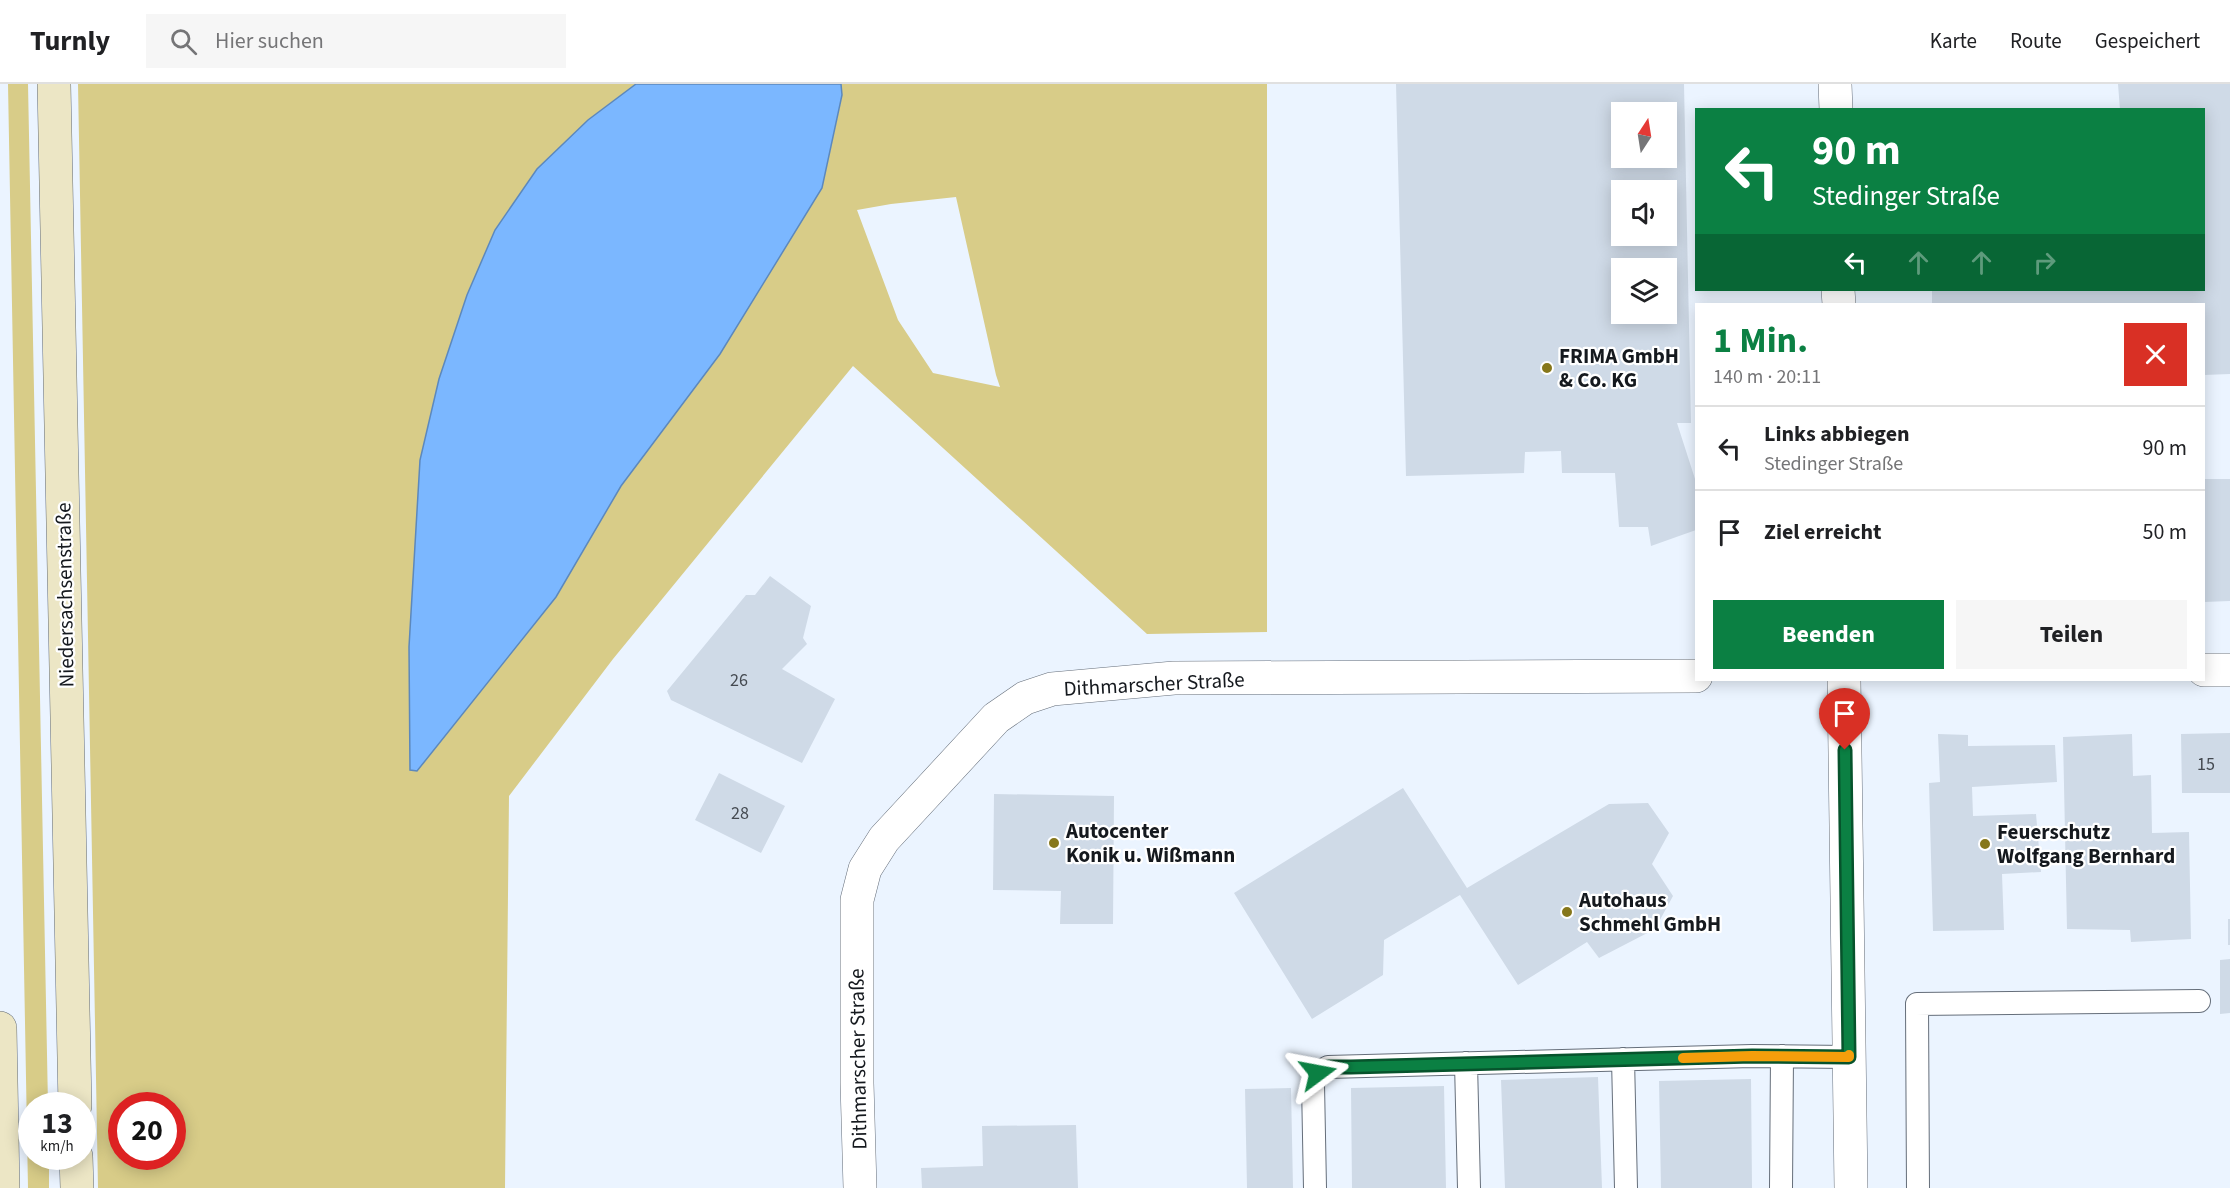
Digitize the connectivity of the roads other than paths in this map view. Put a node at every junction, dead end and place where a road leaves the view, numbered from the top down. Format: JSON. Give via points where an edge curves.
{"nodes":[{"id":1,"x":54,"y":84,"type":"edge"},
{"id":2,"x":1835,"y":84,"type":"edge"},
{"id":3,"x":1836,"y":108,"type":"edge"},
{"id":4,"x":2205,"y":670,"type":"edge"},
{"id":5,"x":2230,"y":670,"type":"edge"},
{"id":6,"x":1695,"y":676,"type":"edge"},
{"id":7,"x":1844,"y":681,"type":"edge"},
{"id":8,"x":2199,"y":1001,"type":"dead end"},
{"id":9,"x":0,"y":1028,"type":"edge"},
{"id":10,"x":1782,"y":1056,"type":"junction"},
{"id":11,"x":1849,"y":1057,"type":"junction"},
{"id":12,"x":1623,"y":1059,"type":"junction"},
{"id":13,"x":1466,"y":1063,"type":"junction"},
{"id":14,"x":75,"y":1092,"type":"edge"},
{"id":15,"x":76,"y":1170,"type":"edge"},
{"id":16,"x":3,"y":1188,"type":"edge"},
{"id":17,"x":76,"y":1188,"type":"edge"},
{"id":18,"x":860,"y":1188,"type":"edge"},
{"id":19,"x":1315,"y":1188,"type":"edge"},
{"id":20,"x":1469,"y":1188,"type":"edge"},
{"id":21,"x":1626,"y":1188,"type":"edge"},
{"id":22,"x":1781,"y":1188,"type":"edge"},
{"id":23,"x":1851,"y":1188,"type":"edge"},
{"id":24,"x":1918,"y":1188,"type":"edge"}],
"edges":[{"from":1,"to":14,"type":"main road","name":"Niedersachsenstraße"},
{"from":2,"to":3,"type":"street"},
{"from":4,"to":5,"type":"street"},
{"from":6,"to":18,"type":"street","name":"Dithmarscher Straße","via":[[1174,678],[1052,689],[1025,698],[996,717],[884,839],[865,869],[857,900]]},
{"from":7,"to":11,"type":"street"},
{"from":8,"to":24,"type":"lane","via":[[1917,1004]]},
{"from":9,"to":16,"type":"main road"},
{"from":10,"to":11,"type":"lane"},
{"from":10,"to":12,"type":"lane"},
{"from":10,"to":22,"type":"lane"},
{"from":11,"to":23,"type":"street"},
{"from":12,"to":13,"type":"lane"},
{"from":12,"to":21,"type":"lane"},
{"from":13,"to":19,"type":"lane","via":[[1328,1067],[1318,1073],[1313,1091]]},
{"from":13,"to":20,"type":"lane"},
{"from":15,"to":17,"type":"main road"}]}
